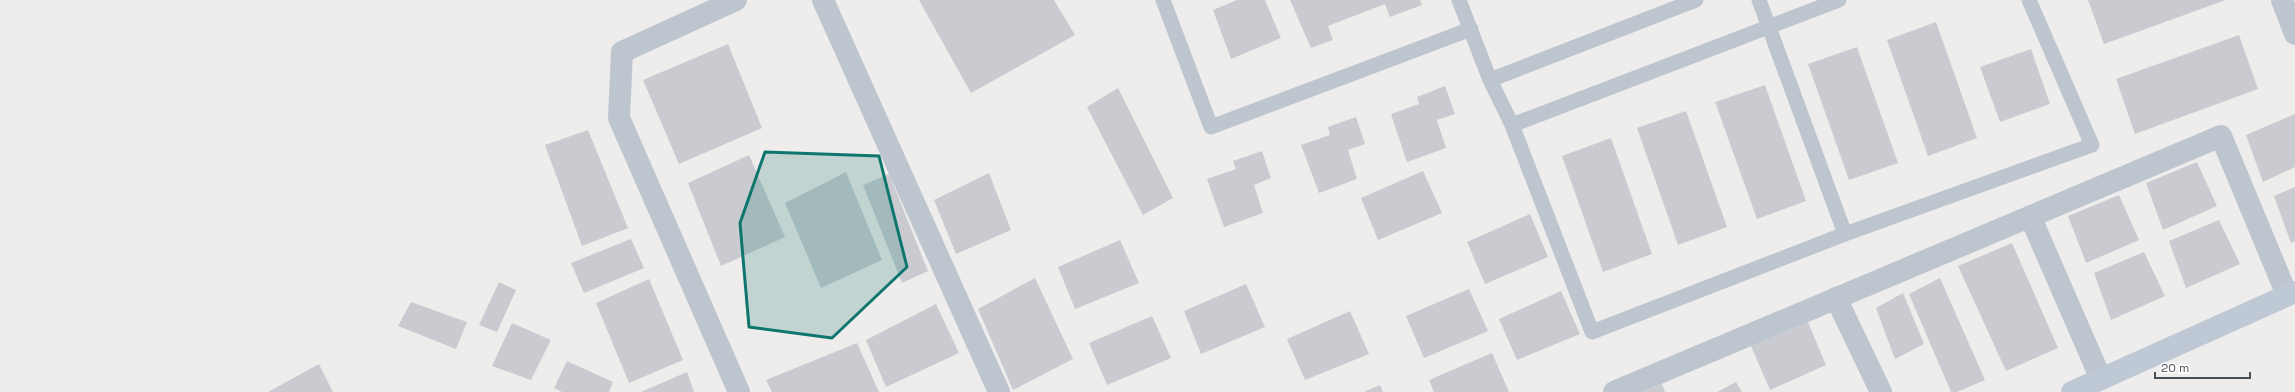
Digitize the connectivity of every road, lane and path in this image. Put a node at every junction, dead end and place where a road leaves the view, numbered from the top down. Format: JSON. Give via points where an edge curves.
{"nodes":[{"id":1,"x":736,"y":0,"type":"edge"},
{"id":2,"x":823,"y":0,"type":"edge"},
{"id":3,"x":1164,"y":0,"type":"edge"},
{"id":4,"x":1459,"y":0,"type":"edge"},
{"id":5,"x":1696,"y":0,"type":"edge"},
{"id":6,"x":1759,"y":0,"type":"edge"},
{"id":7,"x":1839,"y":0,"type":"edge"},
{"id":8,"x":2029,"y":0,"type":"edge"},
{"id":9,"x":2282,"y":0,"type":"edge"},
{"id":10,"x":1769,"y":27,"type":"junction"},
{"id":11,"x":1471,"y":29,"type":"junction"},
{"id":12,"x":2295,"y":34,"type":"edge"},
{"id":13,"x":1490,"y":80,"type":"junction"},
{"id":14,"x":1512,"y":126,"type":"junction"},
{"id":15,"x":2030,"y":216,"type":"junction"},
{"id":16,"x":1845,"y":234,"type":"junction"},
{"id":17,"x":2291,"y":294,"type":"edge"},
{"id":18,"x":1836,"y":298,"type":"junction"},
{"id":19,"x":2101,"y":379,"type":"junction"},
{"id":20,"x":739,"y":392,"type":"edge"},
{"id":21,"x":999,"y":392,"type":"edge"},
{"id":22,"x":1614,"y":392,"type":"edge"},
{"id":23,"x":1880,"y":392,"type":"edge"},
{"id":24,"x":2072,"y":392,"type":"edge"}],
"edges":[{"from":1,"to":20,"type":"street","via":[[622,52],[619,118]]},
{"from":2,"to":21,"type":"street"},
{"from":3,"to":11,"type":"lane","via":[[1211,127]]},
{"from":4,"to":11,"type":"lane"},
{"from":5,"to":13,"type":"lane"},
{"from":6,"to":10,"type":"lane"},
{"from":7,"to":10,"type":"lane"},
{"from":8,"to":16,"type":"lane","via":[[2092,145]]},
{"from":9,"to":12,"type":"street"},
{"from":10,"to":14,"type":"lane"},
{"from":10,"to":16,"type":"lane"},
{"from":11,"to":13,"type":"lane"},
{"from":13,"to":14,"type":"lane"},
{"from":14,"to":16,"type":"lane","via":[[1592,332]]},
{"from":15,"to":17,"type":"street","via":[[2221,136]]},
{"from":15,"to":18,"type":"street"},
{"from":15,"to":19,"type":"street"},
{"from":17,"to":19,"type":"main road"},
{"from":18,"to":22,"type":"street"},
{"from":18,"to":23,"type":"street"},
{"from":19,"to":24,"type":"main road"}]}
